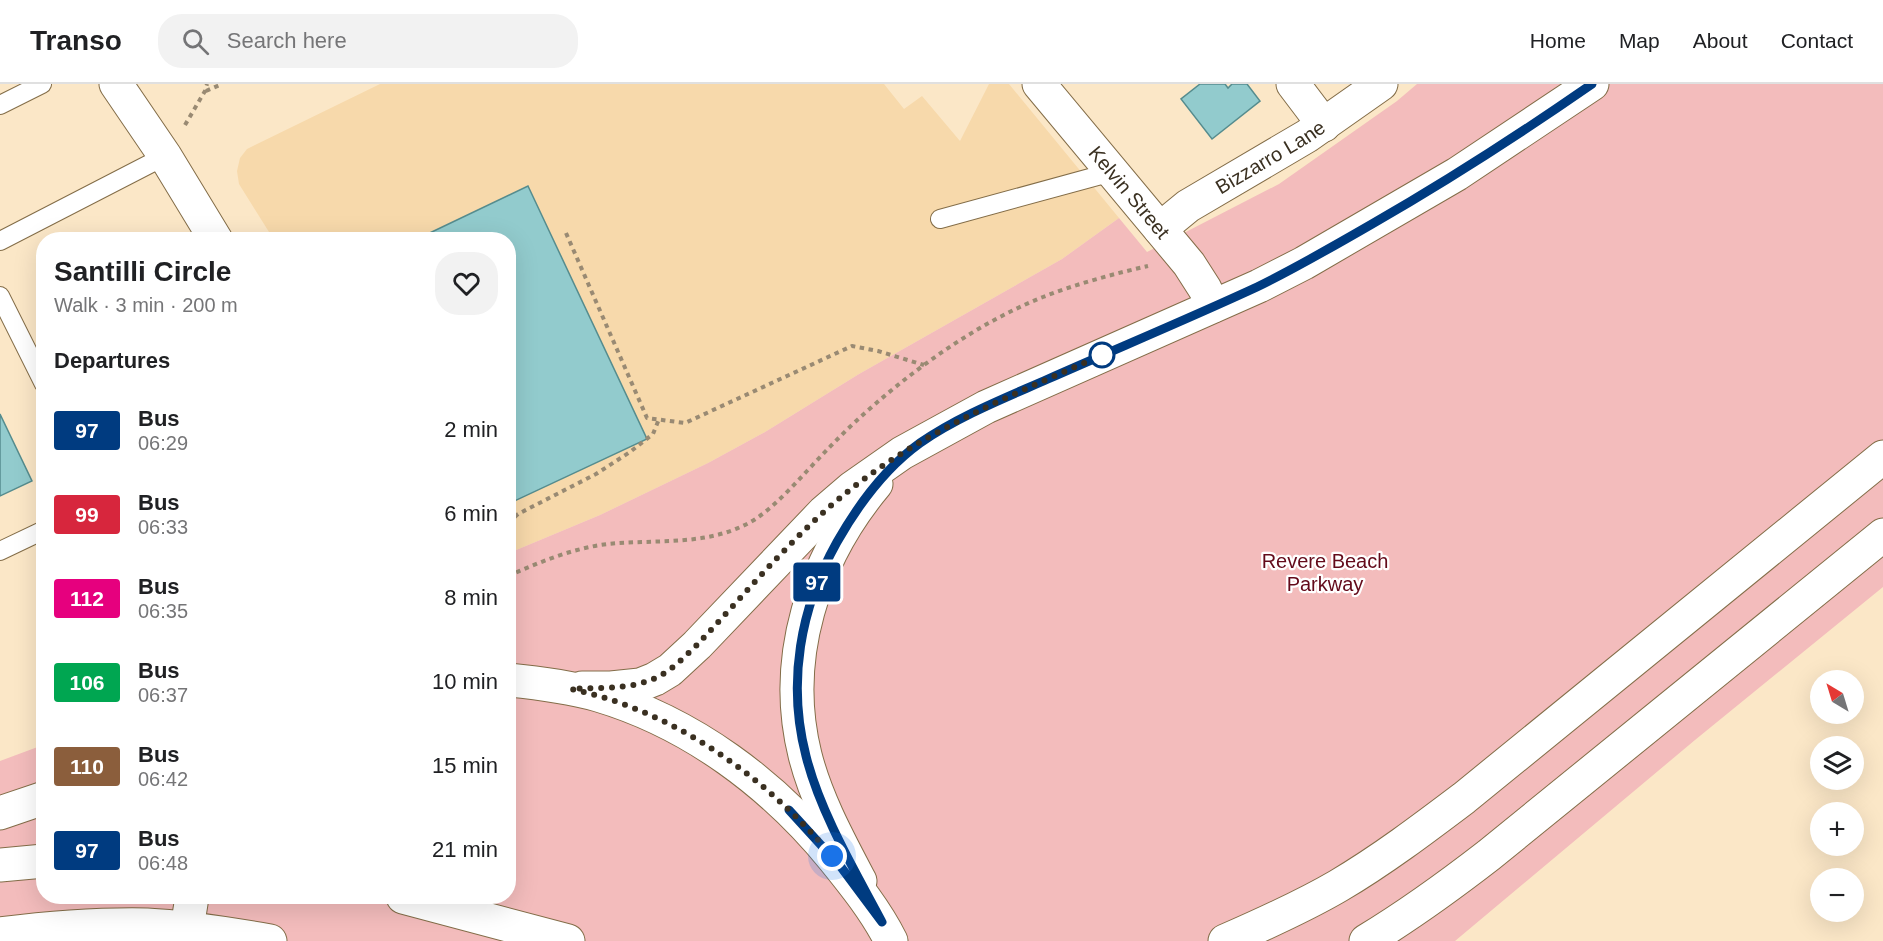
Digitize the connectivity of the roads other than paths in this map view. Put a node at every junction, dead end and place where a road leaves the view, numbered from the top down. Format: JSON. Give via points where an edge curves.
{"nodes":[{"id":1,"x":42,"y":84,"type":"edge"},
{"id":2,"x":116,"y":84,"type":"edge"},
{"id":3,"x":1039,"y":84,"type":"edge"},
{"id":4,"x":1293,"y":84,"type":"edge"},
{"id":5,"x":1381,"y":84,"type":"edge"},
{"id":6,"x":1592,"y":84,"type":"edge"},
{"id":7,"x":0,"y":105,"type":"edge"},
{"id":8,"x":1324,"y":125,"type":"junction"},
{"id":9,"x":165,"y":156,"type":"junction"},
{"id":10,"x":1112,"y":172,"type":"junction"},
{"id":11,"x":940,"y":219,"type":"dead end"},
{"id":12,"x":1160,"y":229,"type":"junction"},
{"id":13,"x":211,"y":232,"type":"edge"},
{"id":14,"x":0,"y":241,"type":"edge"},
{"id":15,"x":0,"y":296,"type":"edge"},
{"id":16,"x":1213,"y":306,"type":"junction"},
{"id":17,"x":36,"y":368,"type":"edge"},
{"id":18,"x":923,"y":441,"type":"junction"},
{"id":19,"x":1883,"y":457,"type":"edge"},
{"id":20,"x":36,"y":534,"type":"edge"},
{"id":21,"x":1883,"y":535,"type":"edge"},
{"id":22,"x":0,"y":551,"type":"edge"},
{"id":23,"x":516,"y":681,"type":"edge"},
{"id":24,"x":571,"y":689,"type":"junction"},
{"id":25,"x":36,"y":801,"type":"edge"},
{"id":26,"x":0,"y":813,"type":"edge"},
{"id":27,"x":1536,"y":818,"type":"junction"},
{"id":28,"x":36,"y":862,"type":"edge"},
{"id":29,"x":0,"y":866,"type":"edge"},
{"id":30,"x":191,"y":904,"type":"edge"},
{"id":31,"x":429,"y":904,"type":"edge"},
{"id":32,"x":886,"y":931,"type":"edge"},
{"id":33,"x":0,"y":934,"type":"edge"},
{"id":34,"x":186,"y":935,"type":"edge"},
{"id":35,"x":270,"y":941,"type":"edge"},
{"id":36,"x":568,"y":941,"type":"edge"},
{"id":37,"x":1225,"y":941,"type":"edge"},
{"id":38,"x":1366,"y":941,"type":"edge"},
{"id":39,"x":1409,"y":941,"type":"edge"}],
"edges":[{"from":1,"to":7,"type":"lane"},
{"from":2,"to":9,"type":"main road"},
{"from":3,"to":10,"type":"main road","name":"Kelvin Street"},
{"from":4,"to":8,"type":"main road"},
{"from":5,"to":8,"type":"main road","name":"Bizzarro Lane"},
{"from":6,"to":16,"type":"main road","via":[[1388,215],[1295,268]]},
{"from":8,"to":12,"type":"main road","name":"Bizzarro Lane","via":[[1188,206]]},
{"from":9,"to":13,"type":"main road"},
{"from":9,"to":14,"type":"lane"},
{"from":10,"to":11,"type":"lane"},
{"from":10,"to":12,"type":"main road","name":"Kelvin Street"},
{"from":12,"to":16,"type":"main road","name":"Kelvin Street","via":[[1197,275]]},
{"from":15,"to":17,"type":"lane"},
{"from":16,"to":18,"type":"main road","via":[[996,402]]},
{"from":18,"to":24,"type":"main road","via":[[867,477],[824,512],[670,670],[631,686]]},
{"from":18,"to":32,"type":"main road","via":[[882,477],[848,522],[818,580],[799,650],[798,710],[809,767],[835,830]]},
{"from":19,"to":37,"type":"main road","via":[[1415,835],[1320,896]]},
{"from":20,"to":22,"type":"lane"},
{"from":21,"to":27,"type":"main road"},
{"from":23,"to":24,"type":"main road"},
{"from":24,"to":32,"type":"main road","via":[[664,721],[754,779],[822,844]]},
{"from":25,"to":26,"type":"main road"},
{"from":27,"to":38,"type":"main road","via":[[1444,890]]},
{"from":27,"to":39,"type":"main road"},
{"from":28,"to":29,"type":"main road"},
{"from":30,"to":34,"type":"main road"},
{"from":31,"to":36,"type":"main road"},
{"from":33,"to":34,"type":"main road","via":[[145,925]]},
{"from":34,"to":35,"type":"main road","via":[[228,933]]}]}
